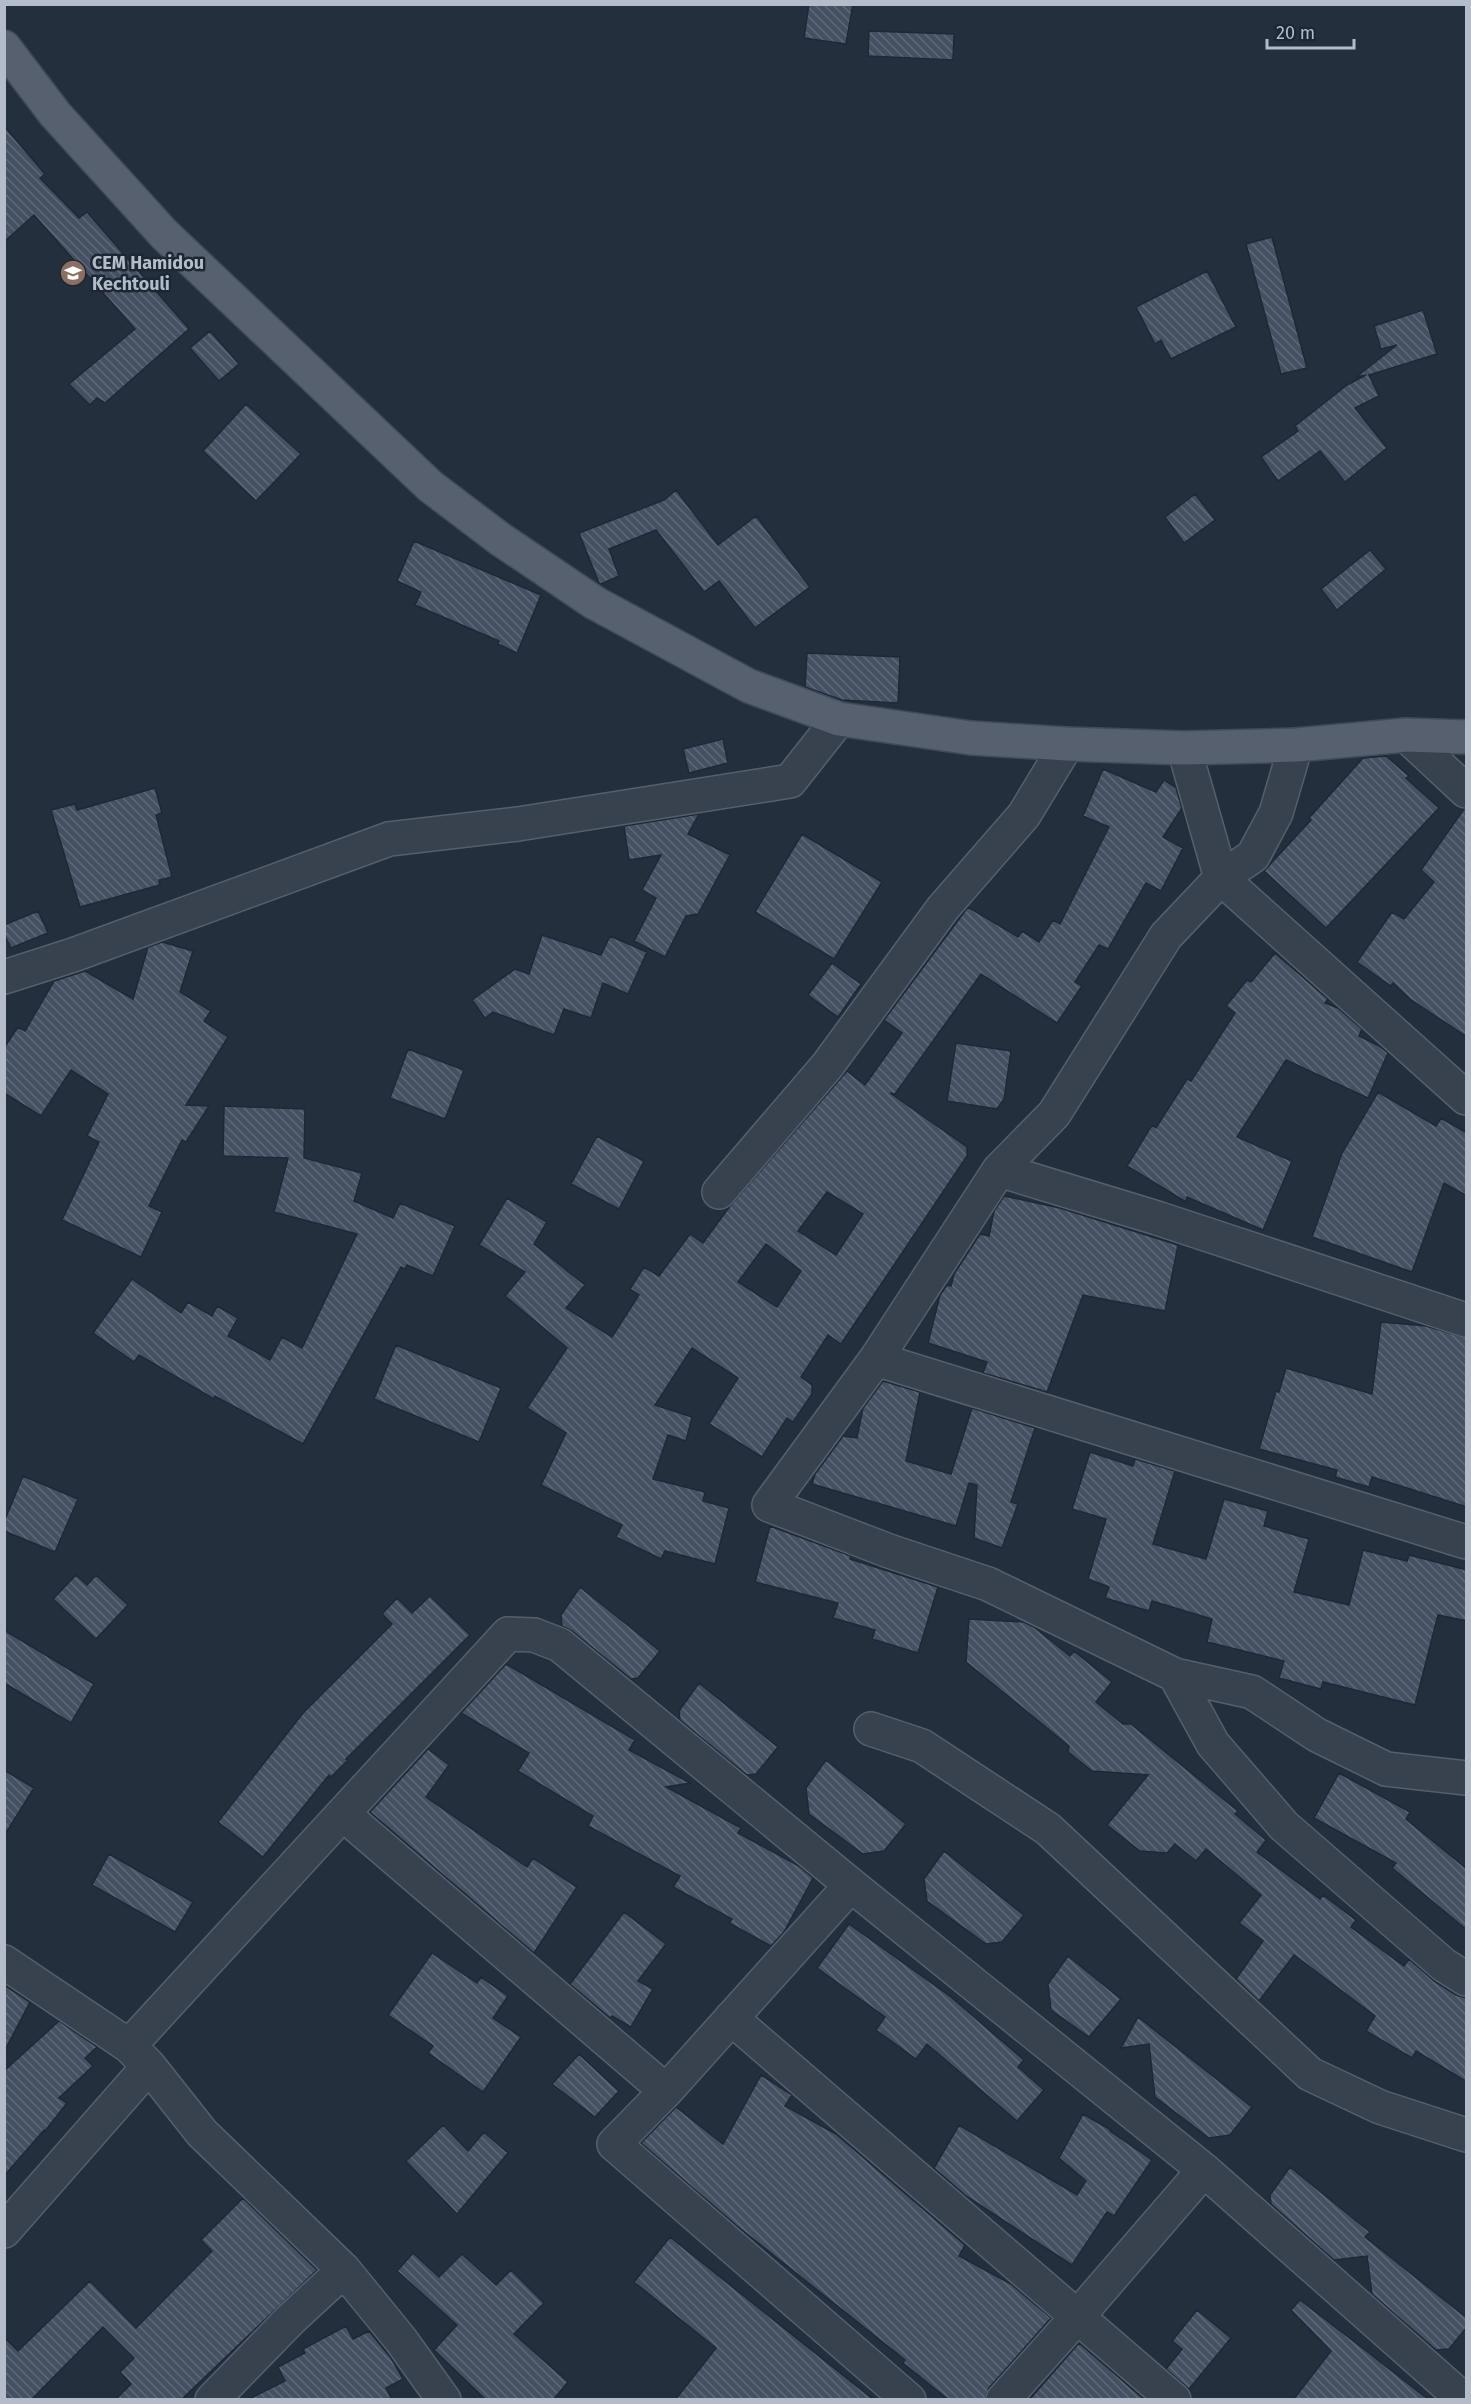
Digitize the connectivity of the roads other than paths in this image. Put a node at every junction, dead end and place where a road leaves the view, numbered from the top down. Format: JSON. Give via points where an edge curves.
{"nodes":[{"id":1,"x":4,"y":47,"type":"edge"},
{"id":2,"x":839,"y":719,"type":"junction"},
{"id":3,"x":1406,"y":735,"type":"junction"},
{"id":4,"x":1467,"y":737,"type":"edge"},
{"id":5,"x":1067,"y":744,"type":"junction"},
{"id":6,"x":1296,"y":745,"type":"junction"},
{"id":7,"x":1184,"y":748,"type":"junction"},
{"id":8,"x":1467,"y":791,"type":"edge"},
{"id":9,"x":1221,"y":878,"type":"junction"},
{"id":10,"x":4,"y":977,"type":"edge"},
{"id":11,"x":1467,"y":1098,"type":"edge"},
{"id":12,"x":999,"y":1170,"type":"junction"},
{"id":13,"x":719,"y":1192,"type":"dead end"},
{"id":14,"x":1467,"y":1320,"type":"edge"},
{"id":15,"x":876,"y":1359,"type":"junction"},
{"id":16,"x":1467,"y":1542,"type":"edge"},
{"id":17,"x":1175,"y":1675,"type":"junction"},
{"id":18,"x":871,"y":1729,"type":"dead end"},
{"id":19,"x":1467,"y":1778,"type":"edge"},
{"id":20,"x":343,"y":1814,"type":"junction"},
{"id":21,"x":851,"y":1885,"type":"junction"},
{"id":22,"x":4,"y":1962,"type":"edge"},
{"id":23,"x":1467,"y":1979,"type":"edge"},
{"id":24,"x":731,"y":2018,"type":"junction"},
{"id":25,"x":139,"y":2056,"type":"junction"},
{"id":26,"x":666,"y":2091,"type":"junction"},
{"id":27,"x":1467,"y":2135,"type":"edge"},
{"id":28,"x":1204,"y":2170,"type":"junction"},
{"id":29,"x":4,"y":2231,"type":"edge"},
{"id":30,"x":344,"y":2270,"type":"junction"},
{"id":31,"x":1078,"y":2316,"type":"junction"},
{"id":32,"x":212,"y":2400,"type":"edge"},
{"id":33,"x":444,"y":2400,"type":"edge"},
{"id":34,"x":909,"y":2400,"type":"edge"},
{"id":35,"x":1003,"y":2400,"type":"edge"},
{"id":36,"x":1173,"y":2400,"type":"edge"},
{"id":37,"x":1464,"y":2400,"type":"edge"}],
"edges":[{"from":1,"to":2,"type":"main road","via":[[55,114],[164,234],[430,486],[595,603],[749,686]]},
{"from":2,"to":5,"type":"main road","via":[[971,738]]},
{"from":2,"to":10,"type":"street","via":[[790,781],[518,824],[388,839]]},
{"from":3,"to":4,"type":"main road"},
{"from":3,"to":6,"type":"main road"},
{"from":3,"to":8,"type":"street"},
{"from":5,"to":7,"type":"main road"},
{"from":5,"to":13,"type":"street","via":[[1024,815],[943,908],[827,1066]]},
{"from":6,"to":7,"type":"main road"},
{"from":6,"to":9,"type":"street","via":[[1276,813],[1253,856]]},
{"from":7,"to":9,"type":"street"},
{"from":9,"to":11,"type":"street"},
{"from":9,"to":12,"type":"street","via":[[1166,936],[1054,1114]]},
{"from":12,"to":14,"type":"street"},
{"from":12,"to":15,"type":"street"},
{"from":15,"to":16,"type":"street"},
{"from":15,"to":17,"type":"street","via":[[769,1505],[988,1584]]},
{"from":17,"to":19,"type":"street","via":[[1252,1692],[1317,1736],[1386,1769]]},
{"from":17,"to":23,"type":"street","via":[[1213,1744],[1284,1826],[1444,1965]]},
{"from":18,"to":27,"type":"street","via":[[922,1746],[1048,1829],[1310,2074],[1380,2107]]},
{"from":20,"to":21,"type":"street","via":[[508,1634],[534,1635],[560,1645]]},
{"from":20,"to":25,"type":"street"},
{"from":20,"to":26,"type":"street"},
{"from":21,"to":24,"type":"street"},
{"from":21,"to":28,"type":"street"},
{"from":22,"to":25,"type":"street"},
{"from":24,"to":26,"type":"street"},
{"from":24,"to":31,"type":"street"},
{"from":25,"to":29,"type":"street"},
{"from":25,"to":30,"type":"street","via":[[202,2133]]},
{"from":26,"to":34,"type":"street","via":[[614,2144]]},
{"from":28,"to":31,"type":"street"},
{"from":28,"to":37,"type":"street"},
{"from":30,"to":32,"type":"street"},
{"from":30,"to":33,"type":"street"},
{"from":31,"to":35,"type":"street"},
{"from":31,"to":36,"type":"street"}]}
